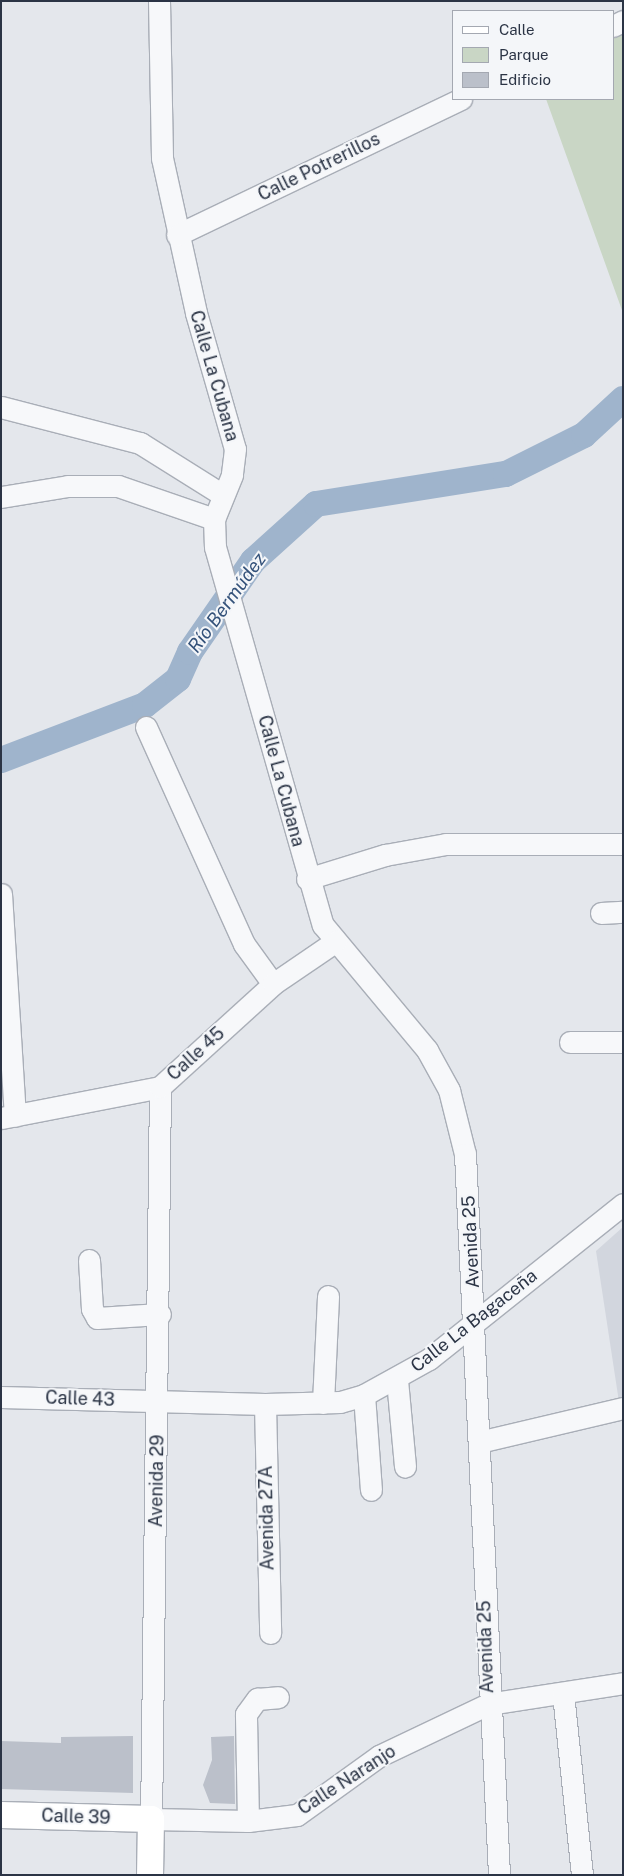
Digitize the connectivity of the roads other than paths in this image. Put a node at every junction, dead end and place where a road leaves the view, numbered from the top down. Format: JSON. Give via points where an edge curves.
{"nodes":[{"id":1,"x":160,"y":1,"type":"edge"},
{"id":2,"x":459,"y":100,"type":"edge"},
{"id":3,"x":177,"y":235,"type":"junction"},
{"id":4,"x":1,"y":407,"type":"edge"},
{"id":5,"x":223,"y":494,"type":"junction"},
{"id":6,"x":1,"y":497,"type":"edge"},
{"id":7,"x":214,"y":519,"type":"junction"},
{"id":8,"x":146,"y":727,"type":"dead end"},
{"id":9,"x":623,"y":844,"type":"edge"},
{"id":10,"x":307,"y":879,"type":"junction"},
{"id":11,"x":1,"y":894,"type":"edge"},
{"id":12,"x":623,"y":912,"type":"edge"},
{"id":13,"x":600,"y":913,"type":"dead end"},
{"id":14,"x":336,"y":941,"type":"junction"},
{"id":15,"x":273,"y":984,"type":"junction"},
{"id":16,"x":570,"y":1042,"type":"dead end"},
{"id":17,"x":623,"y":1042,"type":"edge"},
{"id":18,"x":160,"y":1087,"type":"junction"},
{"id":19,"x":8,"y":1117,"type":"edge"},
{"id":20,"x":623,"y":1204,"type":"edge"},
{"id":21,"x":89,"y":1260,"type":"dead end"},
{"id":22,"x":328,"y":1296,"type":"dead end"},
{"id":23,"x":160,"y":1314,"type":"junction"},
{"id":24,"x":474,"y":1321,"type":"junction"},
{"id":25,"x":397,"y":1380,"type":"junction"},
{"id":26,"x":364,"y":1396,"type":"junction"},
{"id":27,"x":1,"y":1397,"type":"edge"},
{"id":28,"x":158,"y":1402,"type":"junction"},
{"id":29,"x":323,"y":1403,"type":"junction"},
{"id":30,"x":265,"y":1404,"type":"junction"},
{"id":31,"x":623,"y":1408,"type":"edge"},
{"id":32,"x":479,"y":1442,"type":"junction"},
{"id":33,"x":405,"y":1468,"type":"dead end"},
{"id":34,"x":371,"y":1490,"type":"dead end"},
{"id":35,"x":270,"y":1633,"type":"dead end"},
{"id":36,"x":623,"y":1683,"type":"edge"},
{"id":37,"x":563,"y":1694,"type":"junction"},
{"id":38,"x":278,"y":1697,"type":"dead end"},
{"id":39,"x":488,"y":1704,"type":"junction"},
{"id":40,"x":1,"y":1815,"type":"edge"},
{"id":41,"x":150,"y":1819,"type":"junction"},
{"id":42,"x":248,"y":1821,"type":"junction"},
{"id":43,"x":150,"y":1875,"type":"edge"},
{"id":44,"x":499,"y":1875,"type":"edge"},
{"id":45,"x":582,"y":1875,"type":"edge"}],
"edges":[{"from":1,"to":3,"type":"street","name":"Calle La Cubana","via":[[162,158]]},
{"from":2,"to":3,"type":"street","name":"Calle Potrerillos"},
{"from":3,"to":5,"type":"street","name":"Calle La Cubana","via":[[235,449]]},
{"from":4,"to":5,"type":"street","via":[[140,444]]},
{"from":5,"to":7,"type":"street","name":"Calle La Cubana"},
{"from":6,"to":7,"type":"street","via":[[68,486],[118,486]]},
{"from":7,"to":10,"type":"street","name":"Calle La Cubana","via":[[215,547]]},
{"from":8,"to":15,"type":"street","via":[[244,944]]},
{"from":9,"to":10,"type":"street","via":[[446,844],[385,855]]},
{"from":10,"to":14,"type":"street","name":"Calle La Cubana","via":[[323,925]]},
{"from":11,"to":19,"type":"street"},
{"from":12,"to":13,"type":"street"},
{"from":14,"to":15,"type":"street","name":"Calle 45"},
{"from":14,"to":24,"type":"street","name":"Avenida 25","via":[[395,1007],[427,1050],[449,1090],[466,1163]]},
{"from":15,"to":18,"type":"street","name":"Calle 45"},
{"from":16,"to":17,"type":"street"},
{"from":18,"to":19,"type":"street","name":"Calle 45"},
{"from":18,"to":23,"type":"street","name":"Avenida 29"},
{"from":20,"to":24,"type":"street","name":"Calle La Bagaceña"},
{"from":21,"to":23,"type":"street","via":[[92,1309],[97,1318]]},
{"from":22,"to":29,"type":"street"},
{"from":23,"to":28,"type":"street","name":"Avenida 29"},
{"from":24,"to":25,"type":"street","name":"Calle La Bagaceña"},
{"from":24,"to":32,"type":"street","name":"Avenida 25"},
{"from":25,"to":26,"type":"street","name":"Calle La Bagaceña"},
{"from":25,"to":33,"type":"street"},
{"from":26,"to":29,"type":"street","name":"Calle La Bagaceña"},
{"from":26,"to":34,"type":"street"},
{"from":27,"to":28,"type":"street","name":"Calle 43"},
{"from":28,"to":30,"type":"street","name":"Calle La Bagaceña"},
{"from":28,"to":41,"type":"street","name":"Avenida 29"},
{"from":29,"to":30,"type":"street","name":"Calle La Bagaceña"},
{"from":30,"to":35,"type":"street","name":"Avenida 27A"},
{"from":31,"to":32,"type":"street"},
{"from":32,"to":39,"type":"street","name":"Avenida 25"},
{"from":36,"to":37,"type":"street","name":"Calle Naranjo"},
{"from":37,"to":39,"type":"street","name":"Calle Naranjo"},
{"from":37,"to":45,"type":"street"},
{"from":38,"to":42,"type":"street","via":[[257,1699],[246,1714]]},
{"from":39,"to":42,"type":"street","name":"Calle Naranjo","via":[[379,1756],[297,1815]]},
{"from":39,"to":44,"type":"street","name":"Avenida 25"},
{"from":40,"to":41,"type":"main road","name":"Calle 39"},
{"from":41,"to":42,"type":"street","name":"Calle Naranjo"},
{"from":41,"to":43,"type":"main road","name":"Avenida 29"}]}
